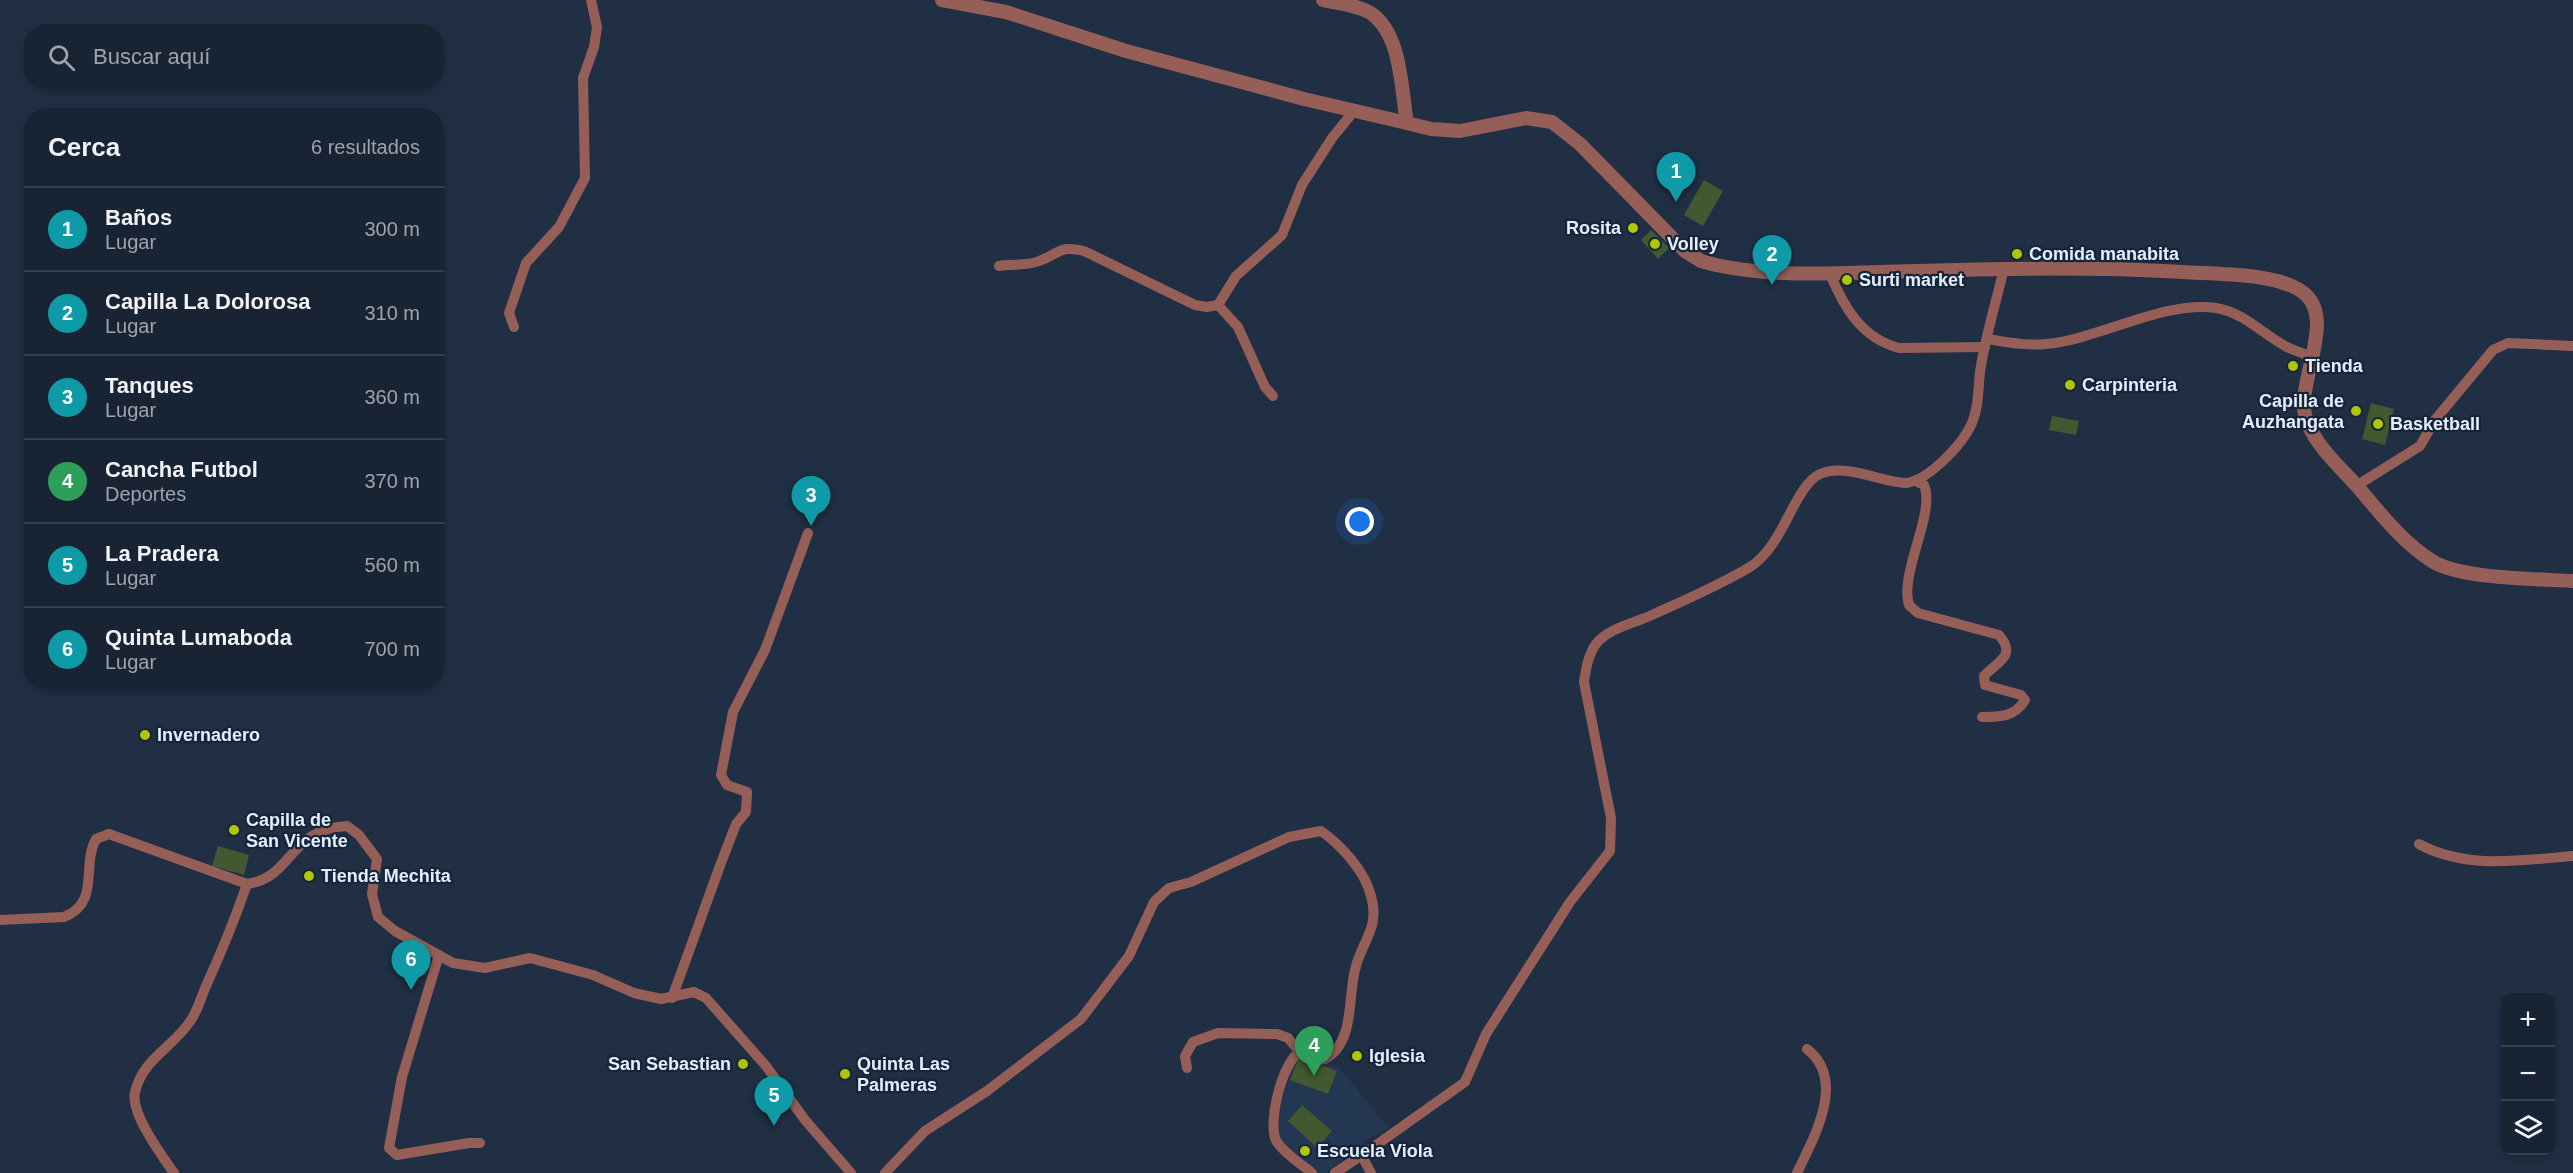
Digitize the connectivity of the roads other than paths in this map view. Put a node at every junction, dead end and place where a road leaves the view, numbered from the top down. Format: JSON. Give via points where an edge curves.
{"nodes":[{"id":1,"x":591,"y":0,"type":"edge"},
{"id":2,"x":942,"y":0,"type":"edge"},
{"id":3,"x":1323,"y":0,"type":"edge"},
{"id":4,"x":1354,"y":111,"type":"junction"},
{"id":5,"x":1407,"y":123,"type":"junction"},
{"id":6,"x":999,"y":266,"type":"dead end"},
{"id":7,"x":2004,"y":268,"type":"junction"},
{"id":8,"x":1830,"y":274,"type":"junction"},
{"id":9,"x":1218,"y":305,"type":"junction"},
{"id":10,"x":514,"y":327,"type":"dead end"},
{"id":11,"x":1986,"y":343,"type":"junction"},
{"id":12,"x":2573,"y":346,"type":"edge"},
{"id":13,"x":2313,"y":357,"type":"junction"},
{"id":14,"x":1273,"y":396,"type":"dead end"},
{"id":15,"x":1916,"y":481,"type":"junction"},
{"id":16,"x":2356,"y":486,"type":"junction"},
{"id":17,"x":808,"y":532,"type":"dead end"},
{"id":18,"x":2573,"y":581,"type":"edge"},
{"id":19,"x":1982,"y":717,"type":"dead end"},
{"id":20,"x":2419,"y":844,"type":"dead end"},
{"id":21,"x":2573,"y":856,"type":"edge"},
{"id":22,"x":247,"y":884,"type":"junction"},
{"id":23,"x":0,"y":920,"type":"edge"},
{"id":24,"x":439,"y":955,"type":"junction"},
{"id":25,"x":672,"y":998,"type":"junction"},
{"id":26,"x":1807,"y":1049,"type":"dead end"},
{"id":27,"x":1300,"y":1052,"type":"junction"},
{"id":28,"x":1187,"y":1068,"type":"dead end"},
{"id":29,"x":480,"y":1143,"type":"dead end"},
{"id":30,"x":1365,"y":1153,"type":"junction"},
{"id":31,"x":174,"y":1173,"type":"edge"},
{"id":32,"x":851,"y":1173,"type":"edge"},
{"id":33,"x":885,"y":1173,"type":"edge"},
{"id":34,"x":1312,"y":1173,"type":"edge"},
{"id":35,"x":1335,"y":1173,"type":"edge"},
{"id":36,"x":1371,"y":1173,"type":"edge"},
{"id":37,"x":1797,"y":1173,"type":"edge"}],
"edges":[{"from":1,"to":10,"type":"street","via":[[597,27],[583,78],[585,178],[559,227],[526,263],[509,313]]},
{"from":2,"to":4,"type":"street","via":[[1006,12],[1126,51]]},
{"from":3,"to":5,"type":"street","via":[[1360,8],[1379,21],[1398,65]]},
{"from":4,"to":5,"type":"street"},
{"from":4,"to":9,"type":"street","via":[[1302,185],[1282,235],[1236,276]]},
{"from":5,"to":8,"type":"street","via":[[1460,131],[1526,118],[1552,122],[1625,188],[1665,233],[1701,261],[1727,268]]},
{"from":6,"to":9,"type":"street","via":[[1038,262],[1068,247],[1084,250],[1195,305]]},
{"from":7,"to":8,"type":"street"},
{"from":7,"to":11,"type":"street"},
{"from":7,"to":13,"type":"street","via":[[2223,274],[2296,287],[2313,302],[2317,333]]},
{"from":8,"to":11,"type":"street","via":[[1844,308],[1887,345],[1899,348]]},
{"from":9,"to":14,"type":"street","via":[[1238,327],[1265,387]]},
{"from":11,"to":13,"type":"street","via":[[2046,344],[2185,309],[2214,308],[2238,314],[2286,347]]},
{"from":11,"to":15,"type":"street","via":[[1972,424],[1949,453]]},
{"from":12,"to":16,"type":"street","via":[[2508,343],[2493,350],[2449,402],[2420,446]]},
{"from":13,"to":16,"type":"street","via":[[2304,399],[2306,417],[2314,434]]},
{"from":15,"to":19,"type":"street","via":[[1924,485],[1926,494],[1910,571],[1909,605],[1918,613],[1999,635],[2006,644],[2006,653],[1983,680],[1985,685],[2021,695],[2025,700],[2013,713]]},
{"from":15,"to":30,"type":"street","via":[[1894,482],[1838,471],[1821,474],[1808,484],[1766,556],[1596,643],[1586,664],[1584,682],[1611,818],[1610,850],[1570,902],[1486,1034],[1465,1082]]},
{"from":16,"to":18,"type":"street","via":[[2395,531],[2433,562],[2460,572]]},
{"from":17,"to":25,"type":"street","via":[[765,650],[733,712],[721,775],[727,785],[747,792],[746,812],[736,824]]},
{"from":20,"to":21,"type":"street","via":[[2476,861],[2535,861]]},
{"from":22,"to":23,"type":"street","via":[[109,834],[93,843],[89,888],[73,913],[64,917]]},
{"from":22,"to":24,"type":"street","via":[[278,871],[312,835],[347,826],[377,859],[372,894],[378,917],[395,932]]},
{"from":22,"to":31,"type":"street","via":[[191,1021],[157,1054],[135,1093],[136,1108]]},
{"from":24,"to":25,"type":"street","via":[[473,968],[530,958],[593,975],[634,993]]},
{"from":24,"to":29,"type":"street","via":[[402,1077],[390,1148],[397,1155]]},
{"from":25,"to":32,"type":"street","via":[[694,992],[706,998]]},
{"from":26,"to":37,"type":"street","via":[[1823,1068],[1826,1100]]},
{"from":27,"to":28,"type":"street","via":[[1288,1038],[1277,1034],[1218,1033],[1193,1042],[1185,1056]]},
{"from":27,"to":33,"type":"street","via":[[1317,1060],[1325,1059],[1338,1048],[1346,1029],[1356,965],[1369,940],[1373,920],[1371,896],[1360,873],[1321,831],[1288,837],[1191,882],[1169,888],[1154,902],[1129,956],[1081,1019],[987,1091],[933,1124]]},
{"from":27,"to":34,"type":"street","via":[[1288,1062],[1273,1117],[1274,1131],[1276,1141]]},
{"from":30,"to":35,"type":"street"},
{"from":30,"to":36,"type":"street"}]}
